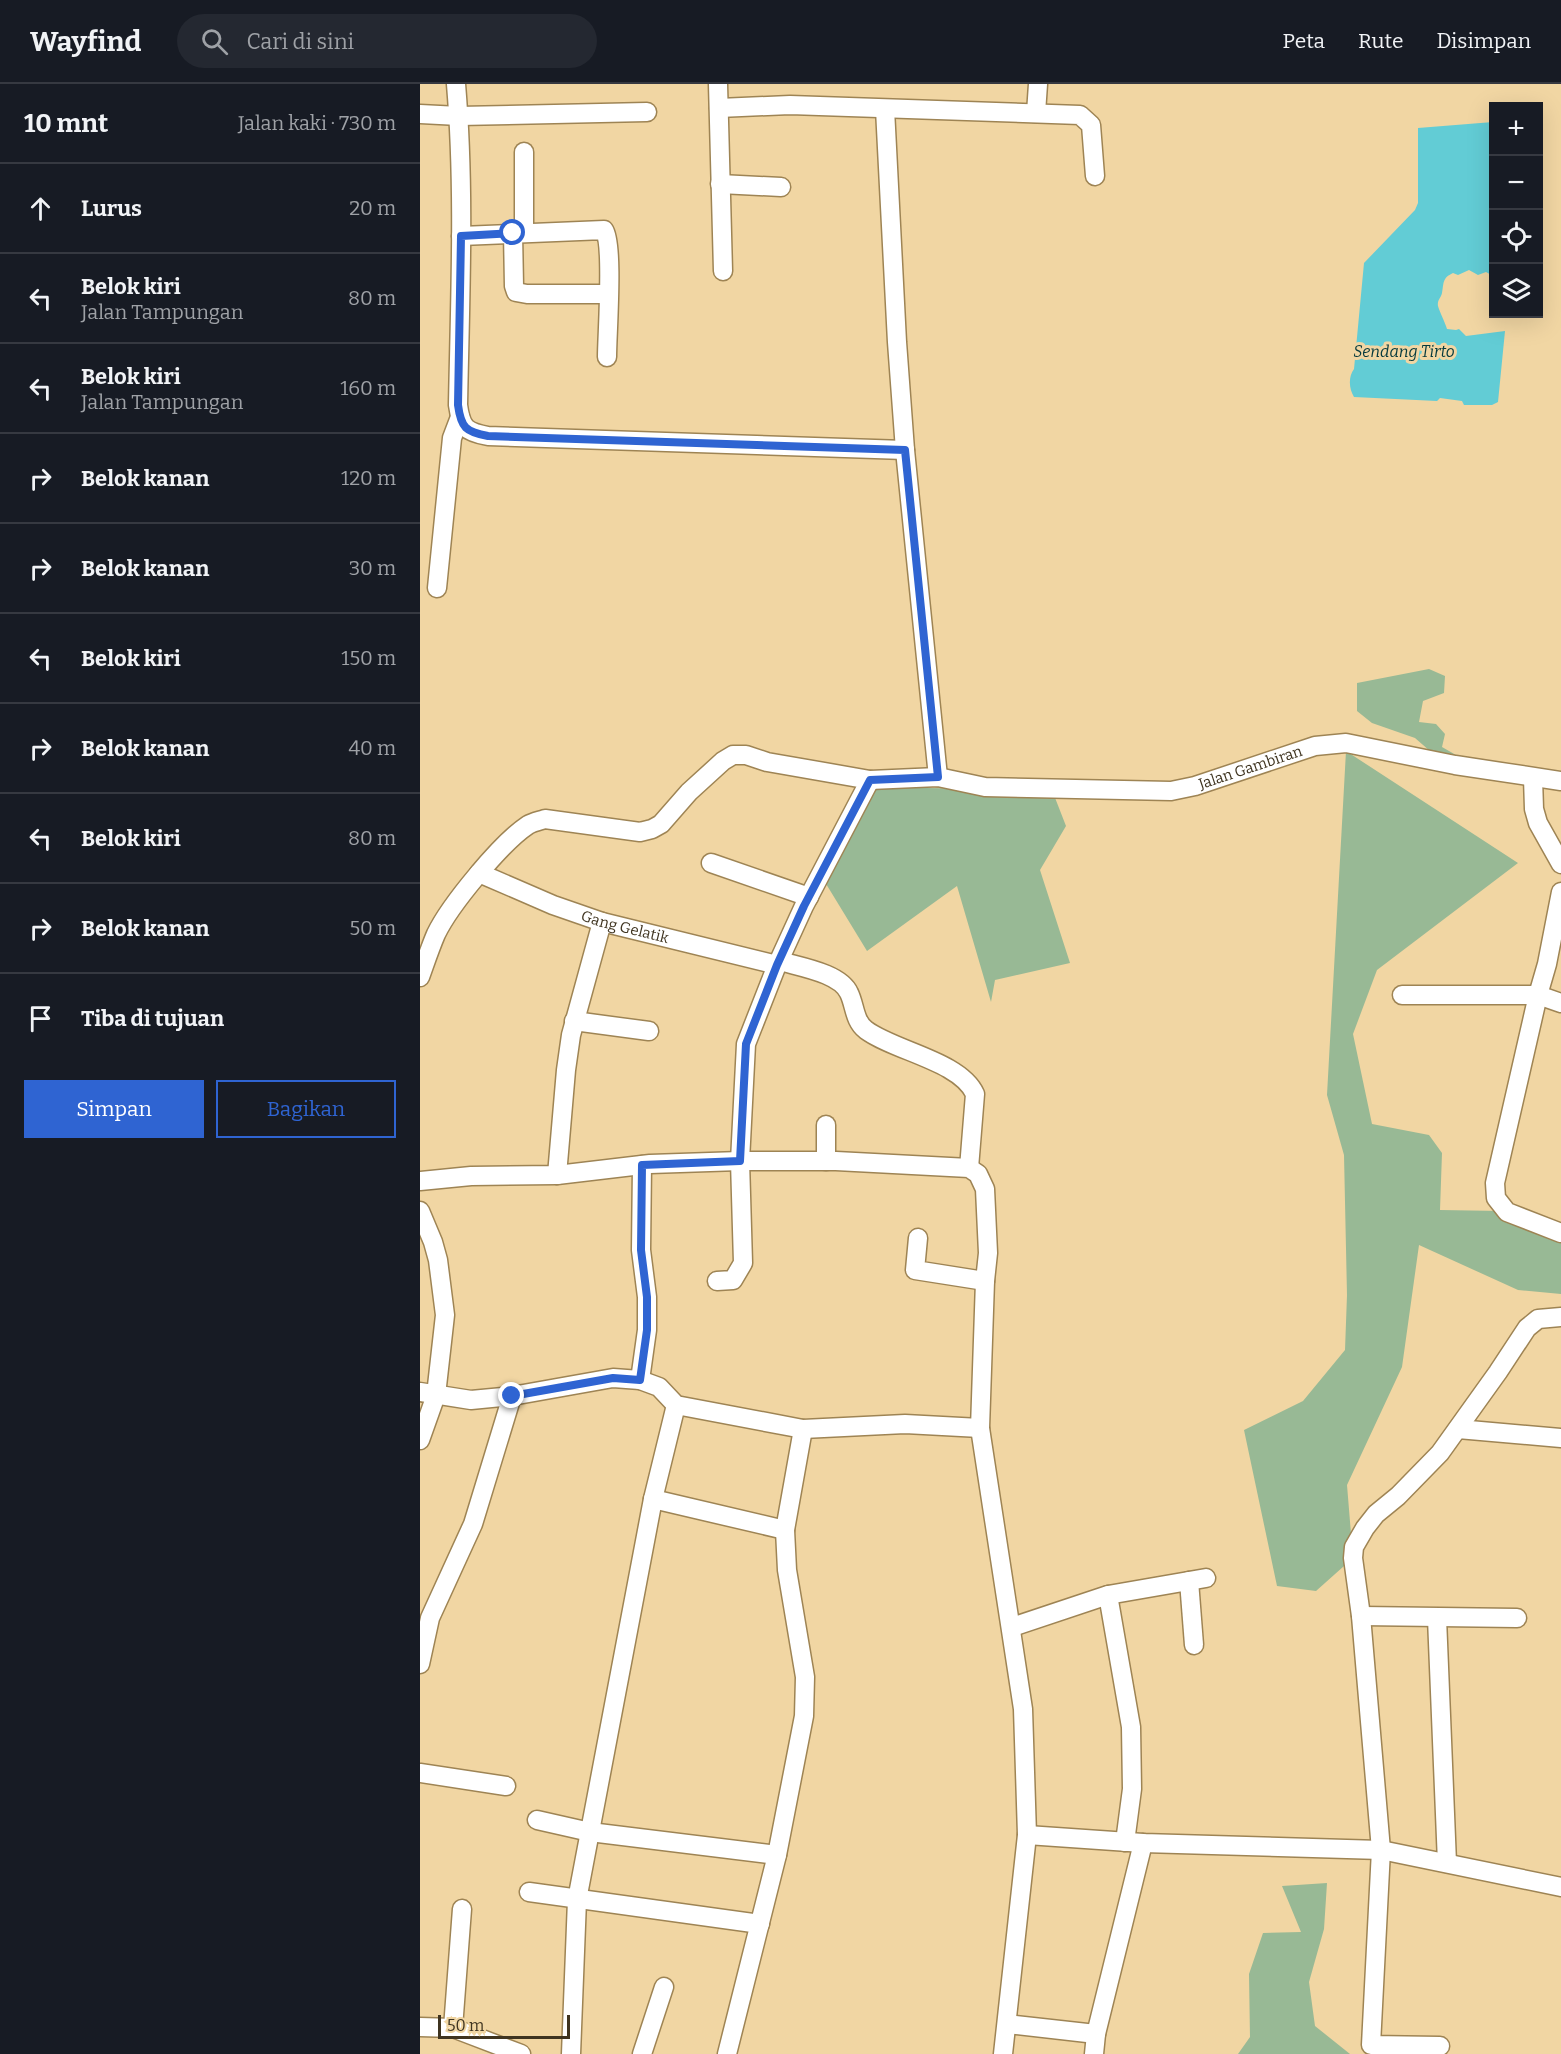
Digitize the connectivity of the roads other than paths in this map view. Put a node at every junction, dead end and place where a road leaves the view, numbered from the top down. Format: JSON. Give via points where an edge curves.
{"nodes":[{"id":1,"x":456,"y":84,"type":"edge"},
{"id":2,"x":718,"y":84,"type":"edge"},
{"id":3,"x":1038,"y":84,"type":"edge"},
{"id":4,"x":719,"y":108,"type":"junction"},
{"id":5,"x":885,"y":109,"type":"junction"},
{"id":6,"x":646,"y":112,"type":"dead end"},
{"id":7,"x":1036,"y":113,"type":"junction"},
{"id":8,"x":420,"y":114,"type":"edge"},
{"id":9,"x":459,"y":116,"type":"junction"},
{"id":10,"x":524,"y":152,"type":"dead end"},
{"id":11,"x":1095,"y":176,"type":"dead end"},
{"id":12,"x":720,"y":184,"type":"junction"},
{"id":13,"x":781,"y":187,"type":"dead end"},
{"id":14,"x":519,"y":232,"type":"junction"},
{"id":15,"x":461,"y":236,"type":"junction"},
{"id":16,"x":723,"y":271,"type":"dead end"},
{"id":17,"x":608,"y":294,"type":"junction"},
{"id":18,"x":607,"y":357,"type":"dead end"},
{"id":19,"x":460,"y":417,"type":"junction"},
{"id":20,"x":905,"y":450,"type":"junction"},
{"id":21,"x":437,"y":588,"type":"dead end"},
{"id":22,"x":938,"y":777,"type":"junction"},
{"id":23,"x":1533,"y":778,"type":"junction"},
{"id":24,"x":870,"y":780,"type":"junction"},
{"id":25,"x":1561,"y":782,"type":"edge"},
{"id":26,"x":711,"y":863,"type":"dead end"},
{"id":27,"x":1561,"y":864,"type":"edge"},
{"id":28,"x":479,"y":873,"type":"junction"},
{"id":29,"x":1561,"y":892,"type":"edge"},
{"id":30,"x":809,"y":897,"type":"junction"},
{"id":31,"x":602,"y":922,"type":"junction"},
{"id":32,"x":779,"y":963,"type":"junction"},
{"id":33,"x":420,"y":977,"type":"edge"},
{"id":34,"x":1402,"y":995,"type":"dead end"},
{"id":35,"x":1538,"y":995,"type":"junction"},
{"id":36,"x":1561,"y":1003,"type":"edge"},
{"id":37,"x":574,"y":1021,"type":"junction"},
{"id":38,"x":649,"y":1030,"type":"dead end"},
{"id":39,"x":826,"y":1125,"type":"dead end"},
{"id":40,"x":740,"y":1161,"type":"junction"},
{"id":41,"x":826,"y":1161,"type":"junction"},
{"id":42,"x":642,"y":1165,"type":"junction"},
{"id":43,"x":969,"y":1168,"type":"junction"},
{"id":44,"x":557,"y":1175,"type":"junction"},
{"id":45,"x":420,"y":1181,"type":"edge"},
{"id":46,"x":420,"y":1211,"type":"edge"},
{"id":47,"x":1561,"y":1233,"type":"edge"},
{"id":48,"x":918,"y":1238,"type":"dead end"},
{"id":49,"x":717,"y":1281,"type":"dead end"},
{"id":50,"x":985,"y":1281,"type":"junction"},
{"id":51,"x":1561,"y":1317,"type":"edge"},
{"id":52,"x":640,"y":1380,"type":"junction"},
{"id":53,"x":428,"y":1394,"type":"edge"},
{"id":54,"x":512,"y":1396,"type":"junction"},
{"id":55,"x":676,"y":1405,"type":"junction"},
{"id":56,"x":980,"y":1428,"type":"junction"},
{"id":57,"x":802,"y":1429,"type":"junction"},
{"id":58,"x":1458,"y":1429,"type":"junction"},
{"id":59,"x":1561,"y":1438,"type":"edge"},
{"id":60,"x":420,"y":1440,"type":"edge"},
{"id":61,"x":653,"y":1499,"type":"junction"},
{"id":62,"x":785,"y":1530,"type":"junction"},
{"id":63,"x":1108,"y":1595,"type":"junction"},
{"id":64,"x":1361,"y":1616,"type":"junction"},
{"id":65,"x":1437,"y":1618,"type":"junction"},
{"id":66,"x":1517,"y":1618,"type":"dead end"},
{"id":67,"x":1012,"y":1627,"type":"junction"},
{"id":68,"x":1194,"y":1645,"type":"dead end"},
{"id":69,"x":420,"y":1664,"type":"edge"},
{"id":70,"x":420,"y":1773,"type":"edge"},
{"id":71,"x":506,"y":1786,"type":"dead end"},
{"id":72,"x":537,"y":1820,"type":"dead end"},
{"id":73,"x":591,"y":1832,"type":"junction"},
{"id":74,"x":1027,"y":1835,"type":"junction"},
{"id":75,"x":1134,"y":1843,"type":"junction"},
{"id":76,"x":1381,"y":1850,"type":"junction"},
{"id":77,"x":777,"y":1855,"type":"junction"},
{"id":78,"x":1448,"y":1863,"type":"junction"},
{"id":79,"x":1561,"y":1887,"type":"edge"},
{"id":80,"x":529,"y":1892,"type":"dead end"},
{"id":81,"x":577,"y":1900,"type":"junction"},
{"id":82,"x":462,"y":1909,"type":"dead end"},
{"id":83,"x":760,"y":1924,"type":"junction"},
{"id":84,"x":664,"y":1987,"type":"dead end"},
{"id":85,"x":1007,"y":2024,"type":"junction"},
{"id":86,"x":420,"y":2027,"type":"edge"},
{"id":87,"x":453,"y":2028,"type":"junction"},
{"id":88,"x":1096,"y":2034,"type":"junction"},
{"id":89,"x":1440,"y":2046,"type":"dead end"},
{"id":90,"x":1371,"y":2050,"type":"edge"},
{"id":91,"x":521,"y":2054,"type":"edge"},
{"id":92,"x":571,"y":2054,"type":"edge"},
{"id":93,"x":642,"y":2054,"type":"edge"},
{"id":94,"x":727,"y":2054,"type":"edge"},
{"id":95,"x":1003,"y":2054,"type":"edge"},
{"id":96,"x":1094,"y":2054,"type":"edge"}],
"edges":[{"from":1,"to":9,"type":"street"},
{"from":2,"to":4,"type":"street"},
{"from":3,"to":7,"type":"street"},
{"from":4,"to":5,"type":"street","via":[[790,105]]},
{"from":4,"to":12,"type":"street"},
{"from":5,"to":7,"type":"street"},
{"from":5,"to":20,"type":"street"},
{"from":6,"to":9,"type":"street"},
{"from":7,"to":11,"type":"street","via":[[1080,115],[1091,125]]},
{"from":8,"to":9,"type":"street"},
{"from":9,"to":15,"type":"street"},
{"from":10,"to":14,"type":"street"},
{"from":12,"to":13,"type":"street"},
{"from":12,"to":16,"type":"street"},
{"from":14,"to":15,"type":"street"},
{"from":14,"to":17,"type":"street","via":[[604,230],[610,254]]},
{"from":14,"to":17,"type":"street","via":[[516,292]]},
{"from":15,"to":19,"type":"street"},
{"from":17,"to":18,"type":"street"},
{"from":19,"to":20,"type":"street","via":[[472,433],[488,436]]},
{"from":19,"to":21,"type":"street","via":[[452,438]]},
{"from":20,"to":22,"type":"street"},
{"from":22,"to":23,"type":"street","name":"Jalan Gambiran","via":[[984,787],[1172,791],[1315,746],[1346,743]]},
{"from":22,"to":24,"type":"street","name":"Jalan Gambiran"},
{"from":23,"to":25,"type":"street","name":"Jalan Gambiran"},
{"from":23,"to":27,"type":"street","via":[[1538,823]]},
{"from":24,"to":28,"type":"street","name":"Jalan Gambiran","via":[[733,755],[652,829],[640,832],[545,819],[530,823],[517,833]]},
{"from":24,"to":30,"type":"street"},
{"from":26,"to":30,"type":"street"},
{"from":28,"to":31,"type":"street","name":"Gang Gelatik"},
{"from":28,"to":33,"type":"street","via":[[437,933]]},
{"from":29,"to":35,"type":"street"},
{"from":30,"to":32,"type":"street"},
{"from":31,"to":32,"type":"street","name":"Gang Gelatik"},
{"from":31,"to":37,"type":"street"},
{"from":32,"to":40,"type":"street","via":[[746,1044]]},
{"from":32,"to":43,"type":"street","name":"Gang Gelatik","via":[[832,977],[845,985],[856,1017],[866,1030],[934,1062],[971,1085],[975,1103]]},
{"from":34,"to":35,"type":"street"},
{"from":35,"to":36,"type":"street"},
{"from":35,"to":47,"type":"street","via":[[1495,1183],[1496,1198],[1507,1212]]},
{"from":37,"to":38,"type":"street"},
{"from":37,"to":44,"type":"street"},
{"from":39,"to":41,"type":"street"},
{"from":40,"to":41,"type":"street"},
{"from":40,"to":42,"type":"street"},
{"from":40,"to":49,"type":"street","via":[[743,1263],[733,1280]]},
{"from":41,"to":43,"type":"street"},
{"from":42,"to":44,"type":"street"},
{"from":42,"to":52,"type":"street","via":[[641,1250],[647,1330]]},
{"from":43,"to":50,"type":"street","via":[[978,1174],[984,1189],[988,1252]]},
{"from":44,"to":45,"type":"street"},
{"from":46,"to":53,"type":"street","via":[[438,1260],[445,1315]]},
{"from":48,"to":50,"type":"street","via":[[915,1270]]},
{"from":50,"to":56,"type":"street"},
{"from":51,"to":58,"type":"street","via":[[1538,1319],[1527,1328]]},
{"from":52,"to":54,"type":"street","via":[[613,1378]]},
{"from":52,"to":55,"type":"street","via":[[658,1387]]},
{"from":53,"to":54,"type":"street","via":[[471,1400]]},
{"from":53,"to":60,"type":"street"},
{"from":54,"to":69,"type":"street","via":[[473,1524],[430,1618]]},
{"from":55,"to":57,"type":"street"},
{"from":55,"to":61,"type":"street"},
{"from":56,"to":57,"type":"street","via":[[905,1425]]},
{"from":56,"to":67,"type":"street"},
{"from":57,"to":62,"type":"street"},
{"from":58,"to":59,"type":"street"},
{"from":58,"to":64,"type":"street","via":[[1440,1453],[1376,1514],[1354,1547]]},
{"from":61,"to":62,"type":"street"},
{"from":61,"to":73,"type":"street"},
{"from":62,"to":77,"type":"street","via":[[787,1570],[806,1677],[804,1716]]},
{"from":63,"to":67,"type":"street"},
{"from":63,"to":68,"type":"street","via":[[1197,1579]]},
{"from":63,"to":75,"type":"street","via":[[1131,1727]]},
{"from":64,"to":65,"type":"street"},
{"from":64,"to":76,"type":"street"},
{"from":65,"to":66,"type":"street"},
{"from":65,"to":78,"type":"street"},
{"from":67,"to":74,"type":"street","via":[[1023,1709]]},
{"from":70,"to":71,"type":"street"},
{"from":72,"to":73,"type":"street"},
{"from":73,"to":77,"type":"street"},
{"from":73,"to":81,"type":"street"},
{"from":74,"to":75,"type":"street"},
{"from":74,"to":85,"type":"street"},
{"from":75,"to":76,"type":"street"},
{"from":75,"to":88,"type":"street"},
{"from":76,"to":78,"type":"street"},
{"from":76,"to":90,"type":"street"},
{"from":77,"to":83,"type":"street"},
{"from":78,"to":79,"type":"street"},
{"from":80,"to":81,"type":"street"},
{"from":81,"to":83,"type":"street"},
{"from":81,"to":92,"type":"street"},
{"from":82,"to":87,"type":"street"},
{"from":83,"to":94,"type":"street"},
{"from":84,"to":93,"type":"street"},
{"from":85,"to":88,"type":"street"},
{"from":85,"to":95,"type":"street"},
{"from":86,"to":87,"type":"street"},
{"from":87,"to":91,"type":"street"},
{"from":88,"to":96,"type":"street"},
{"from":89,"to":90,"type":"street"}]}
